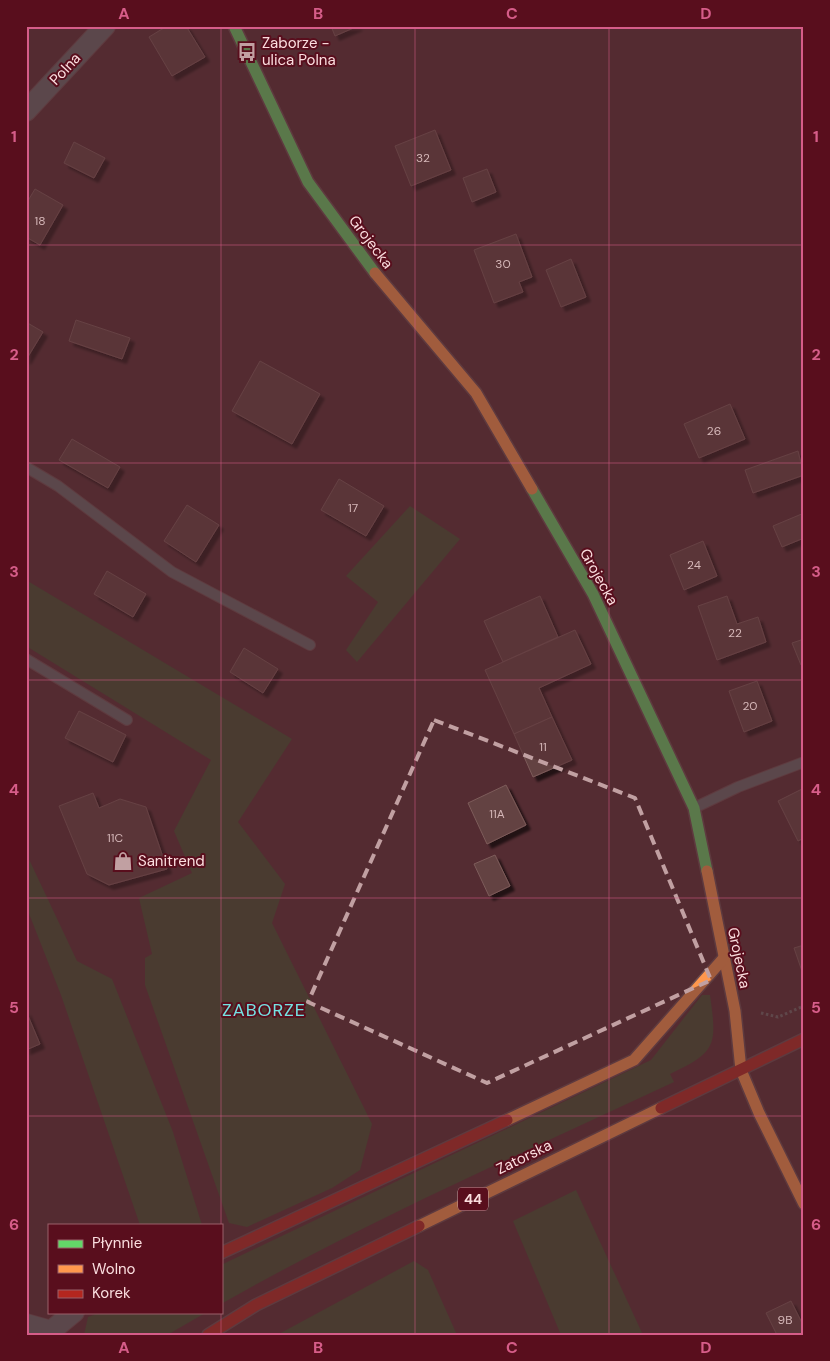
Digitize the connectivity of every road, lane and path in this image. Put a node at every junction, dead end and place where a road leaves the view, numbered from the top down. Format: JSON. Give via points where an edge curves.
{"nodes":[{"id":1,"x":104,"y":26,"type":"edge"},
{"id":2,"x":234,"y":26,"type":"edge"},
{"id":3,"x":26,"y":111,"type":"edge"},
{"id":4,"x":26,"y":468,"type":"edge"},
{"id":5,"x":310,"y":645,"type":"dead end"},
{"id":6,"x":26,"y":659,"type":"edge"},
{"id":7,"x":127,"y":720,"type":"dead end"},
{"id":8,"x":804,"y":762,"type":"edge"},
{"id":9,"x":694,"y":808,"type":"junction"},
{"id":10,"x":723,"y":959,"type":"junction"},
{"id":11,"x":804,"y":1006,"type":"edge"},
{"id":12,"x":758,"y":1011,"type":"dead end"},
{"id":13,"x":804,"y":1039,"type":"edge"},
{"id":14,"x":741,"y":1070,"type":"junction"},
{"id":15,"x":804,"y":1204,"type":"edge"},
{"id":16,"x":222,"y":1253,"type":"edge"},
{"id":17,"x":72,"y":1314,"type":"edge"},
{"id":18,"x":26,"y":1324,"type":"edge"},
{"id":19,"x":52,"y":1333,"type":"edge"},
{"id":20,"x":208,"y":1335,"type":"edge"}],
"edges":[{"from":1,"to":3,"type":"street","name":"Polna"},
{"from":2,"to":9,"type":"street","name":"Grojecka","via":[[308,182],[378,276],[481,402],[593,594]]},
{"from":4,"to":5,"type":"lane","via":[[58,486],[172,572]]},
{"from":6,"to":7,"type":"lane"},
{"from":8,"to":9,"type":"lane"},
{"from":9,"to":10,"type":"street","name":"Grojecka"},
{"from":10,"to":14,"type":"street","name":"Grojecka","via":[[735,1011]]},
{"from":10,"to":16,"type":"street","via":[[634,1060]]},
{"from":11,"to":12,"type":"path","via":[[778,1017]]},
{"from":13,"to":14,"type":"street","name":"Zatorska","number":"44"},
{"from":14,"to":15,"type":"street","name":"Grojecka"},
{"from":14,"to":20,"type":"street","name":"Zatorska","number":"44","via":[[256,1305]]},
{"from":17,"to":19,"type":"street"},
{"from":18,"to":19,"type":"street"}]}
